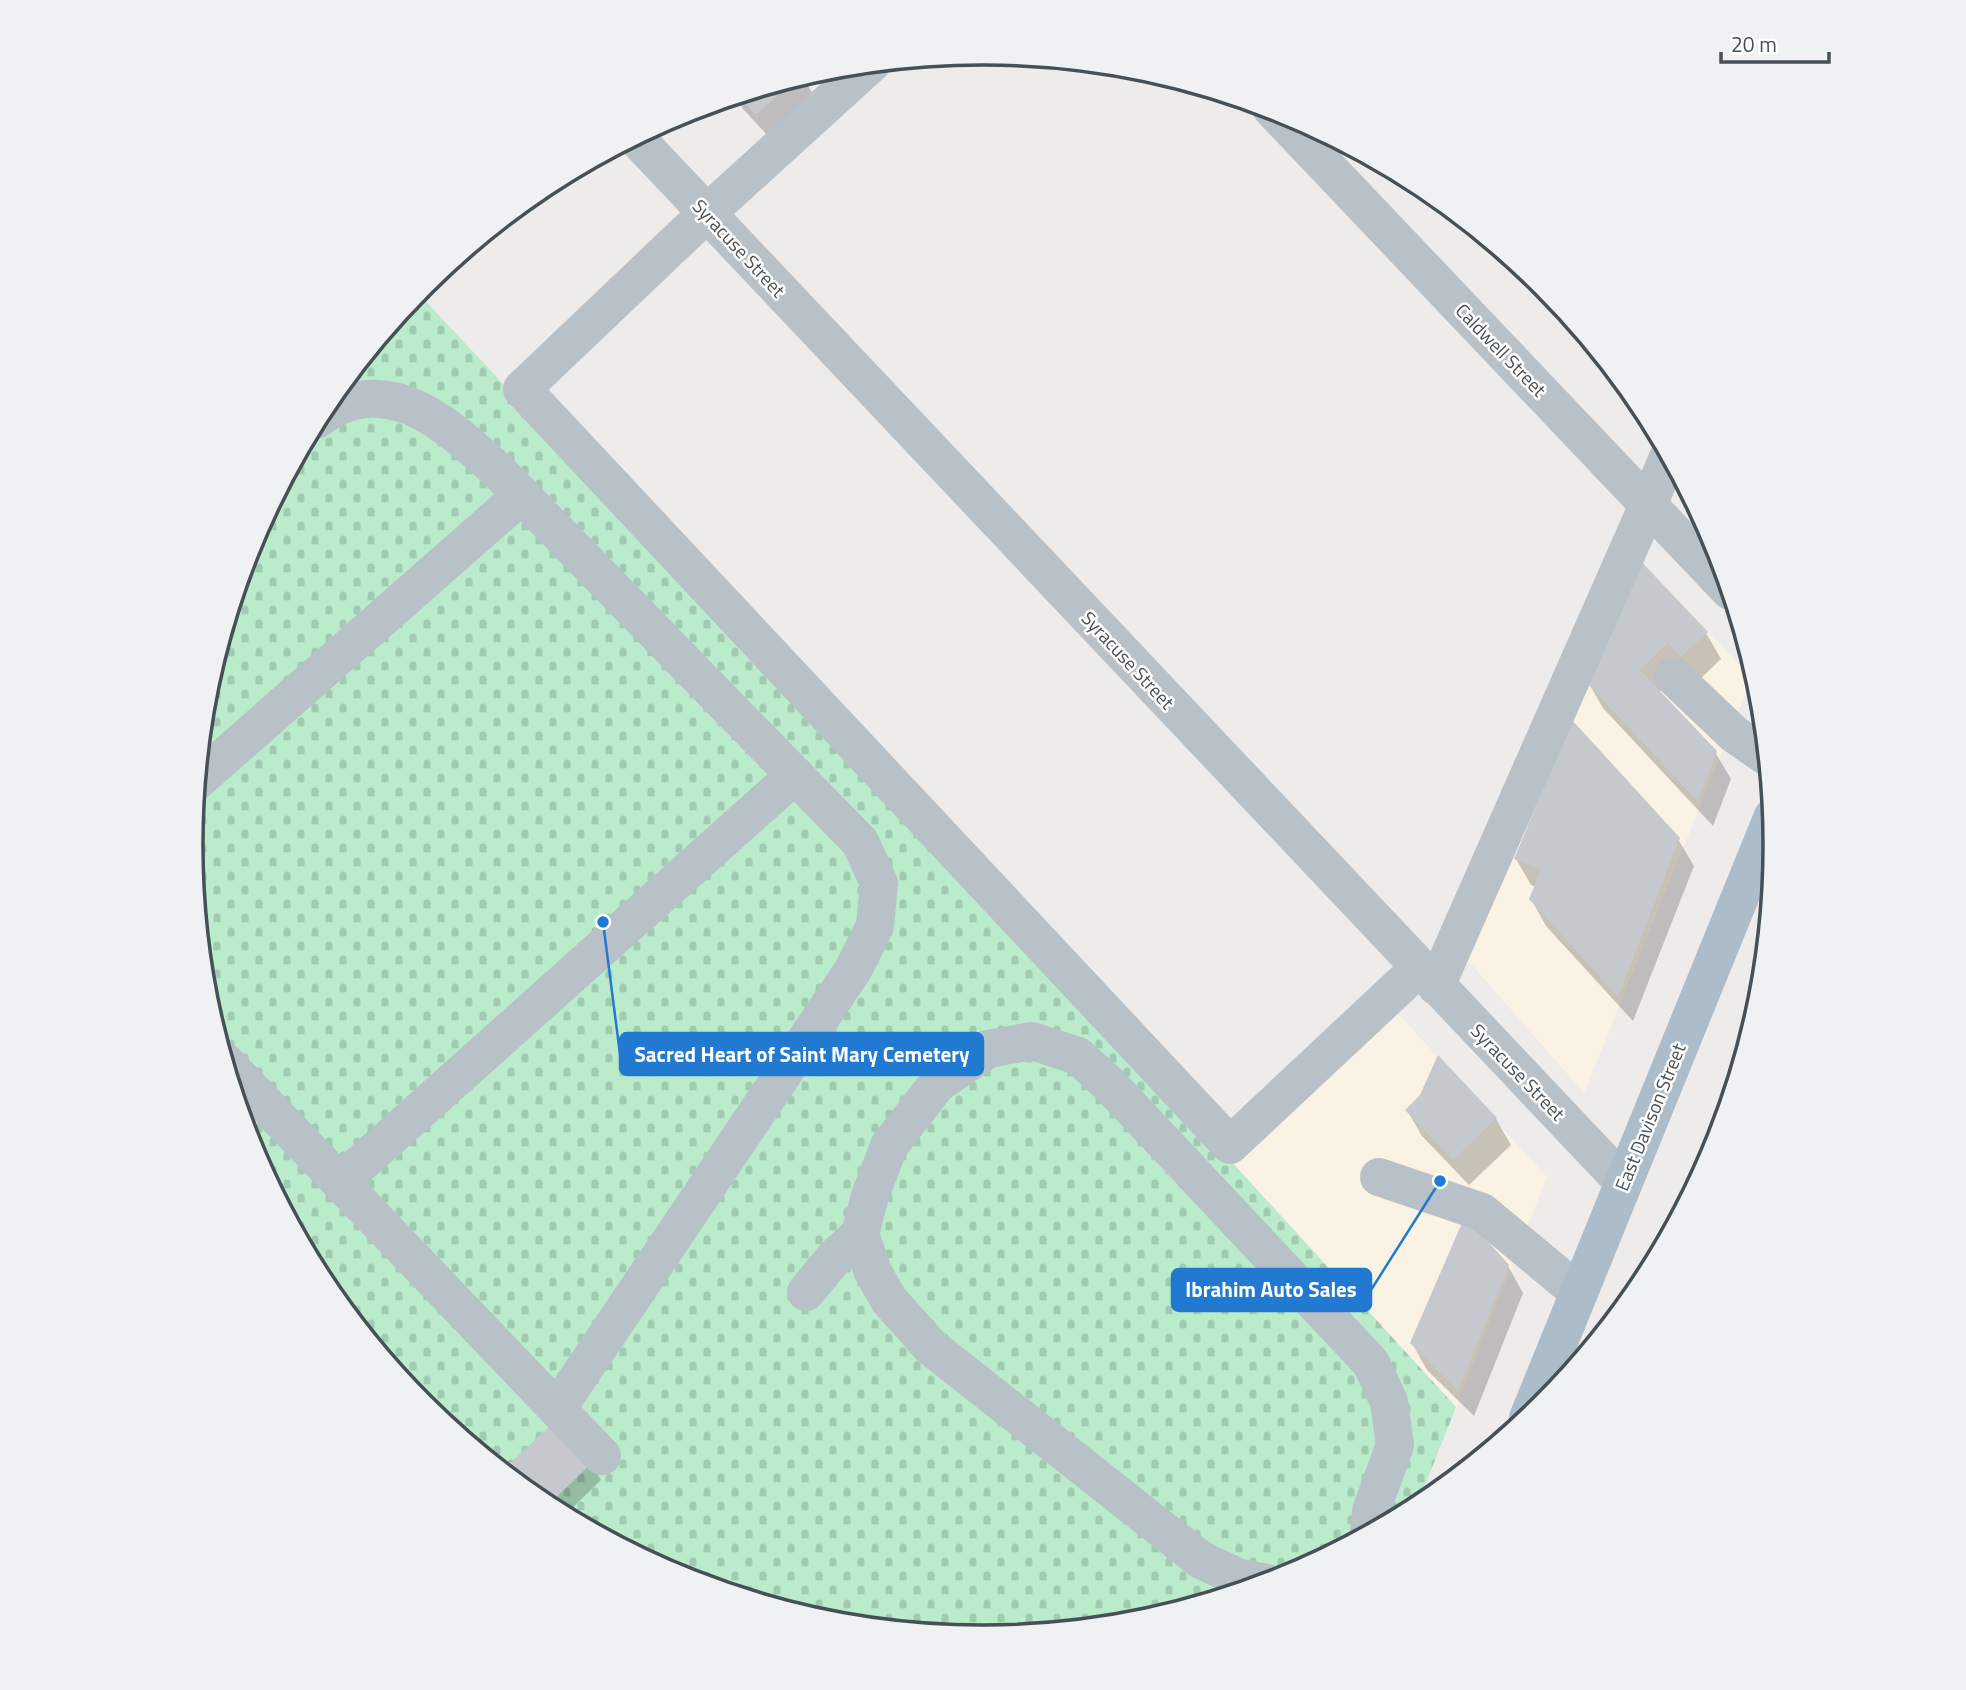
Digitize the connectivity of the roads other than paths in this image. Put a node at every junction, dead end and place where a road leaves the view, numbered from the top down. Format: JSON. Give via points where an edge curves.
{"nodes":[{"id":1,"x":860,"y":75,"type":"edge"},
{"id":2,"x":1289,"y":127,"type":"edge"},
{"id":3,"x":641,"y":144,"type":"edge"},
{"id":4,"x":707,"y":214,"type":"junction"},
{"id":5,"x":338,"y":407,"type":"edge"},
{"id":6,"x":1665,"y":465,"type":"edge"},
{"id":7,"x":523,"y":495,"type":"junction"},
{"id":8,"x":1648,"y":505,"type":"junction"},
{"id":9,"x":1715,"y":575,"type":"edge"},
{"id":10,"x":1673,"y":676,"type":"dead end"},
{"id":11,"x":1758,"y":751,"type":"edge"},
{"id":12,"x":206,"y":773,"type":"edge"},
{"id":13,"x":794,"y":775,"type":"junction"},
{"id":14,"x":1763,"y":841,"type":"edge"},
{"id":15,"x":1427,"y":977,"type":"junction"},
{"id":16,"x":238,"y":1075,"type":"edge"},
{"id":17,"x":1379,"y":1177,"type":"dead end"},
{"id":18,"x":340,"y":1182,"type":"junction"},
{"id":19,"x":1623,"y":1182,"type":"junction"},
{"id":20,"x":860,"y":1234,"type":"junction"},
{"id":21,"x":806,"y":1292,"type":"dead end"},
{"id":22,"x":1578,"y":1292,"type":"junction"},
{"id":23,"x":1537,"y":1394,"type":"edge"},
{"id":24,"x":556,"y":1409,"type":"junction"},
{"id":25,"x":602,"y":1456,"type":"dead end"},
{"id":26,"x":1370,"y":1523,"type":"edge"},
{"id":27,"x":1247,"y":1579,"type":"edge"}],
"edges":[{"from":1,"to":4,"type":"street"},
{"from":2,"to":8,"type":"street","name":"Caldwell Street"},
{"from":3,"to":4,"type":"street","name":"Syracuse Street"},
{"from":4,"to":15,"type":"street","name":"Syracuse Street"},
{"from":4,"to":15,"type":"street","via":[[523,388],[1230,1145]]},
{"from":5,"to":7,"type":"street","via":[[375,398],[404,403],[448,426]]},
{"from":6,"to":8,"type":"street"},
{"from":7,"to":12,"type":"street"},
{"from":7,"to":13,"type":"street"},
{"from":8,"to":9,"type":"street","name":"Caldwell Street"},
{"from":8,"to":15,"type":"street"},
{"from":10,"to":11,"type":"street"},
{"from":13,"to":18,"type":"street"},
{"from":13,"to":24,"type":"street","via":[[860,842],[879,883],[875,926],[853,971]]},
{"from":14,"to":19,"type":"main road","name":"East Davison Street"},
{"from":15,"to":19,"type":"street","name":"Syracuse Street"},
{"from":16,"to":18,"type":"street"},
{"from":17,"to":22,"type":"street","via":[[1482,1212]]},
{"from":18,"to":24,"type":"street"},
{"from":19,"to":22,"type":"main road","name":"East Davison Street"},
{"from":20,"to":21,"type":"street"},
{"from":20,"to":26,"type":"street","via":[[890,1146],[937,1084],[988,1049],[1032,1041],[1078,1056],[1371,1363],[1389,1402],[1395,1445]]},
{"from":20,"to":27,"type":"street","via":[[889,1300],[931,1347],[1201,1560]]},
{"from":22,"to":23,"type":"main road","name":"East Davison Street"},
{"from":24,"to":25,"type":"street"}]}
